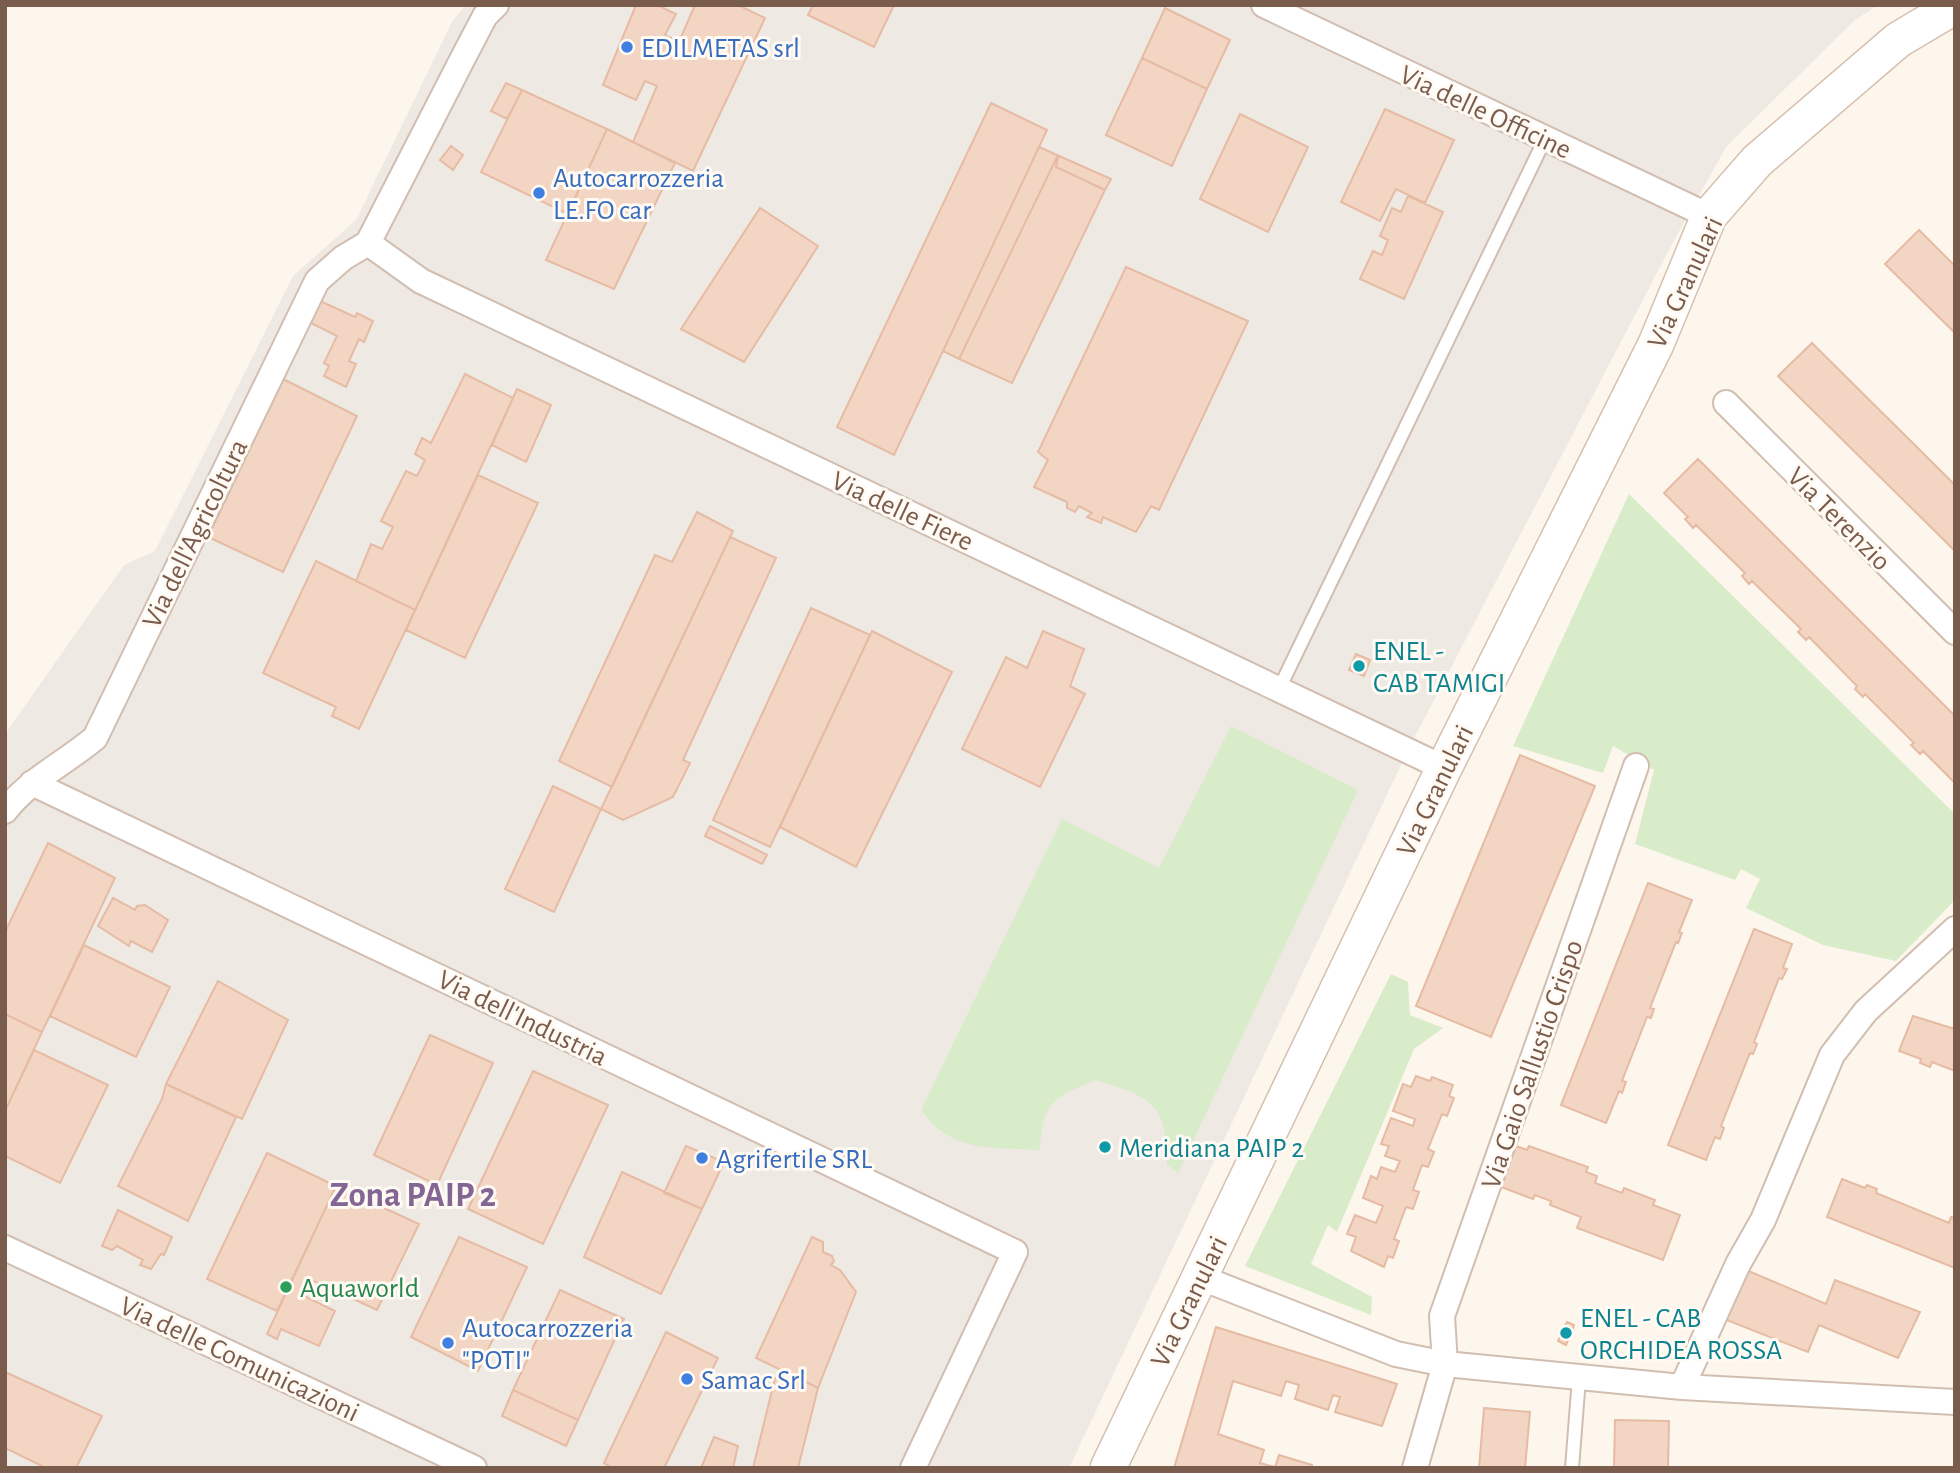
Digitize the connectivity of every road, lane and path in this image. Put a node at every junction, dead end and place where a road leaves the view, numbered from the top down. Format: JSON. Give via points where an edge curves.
{"nodes":[{"id":1,"x":496,"y":5,"type":"edge"},
{"id":2,"x":1264,"y":5,"type":"edge"},
{"id":3,"x":1955,"y":6,"type":"edge"},
{"id":4,"x":1545,"y":139,"type":"junction"},
{"id":5,"x":1709,"y":216,"type":"junction"},
{"id":6,"x":368,"y":243,"type":"junction"},
{"id":7,"x":1726,"y":403,"type":"dead end"},
{"id":8,"x":1955,"y":632,"type":"edge"},
{"id":9,"x":1279,"y":689,"type":"junction"},
{"id":10,"x":1636,"y":766,"type":"dead end"},
{"id":11,"x":1444,"y":768,"type":"junction"},
{"id":12,"x":32,"y":783,"type":"junction"},
{"id":13,"x":5,"y":811,"type":"edge"},
{"id":14,"x":1955,"y":929,"type":"edge"},
{"id":15,"x":5,"y":1248,"type":"edge"},
{"id":16,"x":1199,"y":1278,"type":"junction"},
{"id":17,"x":1445,"y":1364,"type":"junction"},
{"id":18,"x":1579,"y":1378,"type":"junction"},
{"id":19,"x":1682,"y":1387,"type":"junction"},
{"id":20,"x":1955,"y":1402,"type":"edge"},
{"id":21,"x":474,"y":1468,"type":"edge"},
{"id":22,"x":913,"y":1468,"type":"edge"},
{"id":23,"x":1108,"y":1468,"type":"edge"},
{"id":24,"x":1415,"y":1468,"type":"edge"},
{"id":25,"x":1572,"y":1468,"type":"edge"}],
"edges":[{"from":1,"to":6,"type":"street","via":[[485,16]]},
{"from":2,"to":4,"type":"street","name":"Via delle Officine"},
{"from":3,"to":5,"type":"street","name":"Via Granulari","via":[[1898,40],[1757,162]]},
{"from":4,"to":5,"type":"street","name":"Via delle Officine"},
{"from":4,"to":9,"type":"lane"},
{"from":5,"to":11,"type":"street","name":"Via Granulari","via":[[1656,344]]},
{"from":6,"to":9,"type":"street","name":"Via delle Fiere","via":[[421,281]]},
{"from":6,"to":12,"type":"street","name":"Via dell'Agricoltura","via":[[317,281],[95,738]]},
{"from":7,"to":8,"type":"street","name":"Via Terenzio"},
{"from":9,"to":11,"type":"street","name":"Via delle Fiere"},
{"from":10,"to":17,"type":"street","name":"Via Gaio Sallustio Crispo","via":[[1442,1316]]},
{"from":11,"to":16,"type":"street","name":"Via Granulari"},
{"from":12,"to":13,"type":"street","name":"Via dell'Agricoltura"},
{"from":12,"to":22,"type":"street","name":"Via dell'Industria","via":[[1015,1252]]},
{"from":14,"to":19,"type":"street","via":[[1866,1011],[1832,1055],[1763,1220]]},
{"from":15,"to":21,"type":"street","name":"Via delle Comunicazioni"},
{"from":16,"to":17,"type":"street","via":[[1395,1354]]},
{"from":16,"to":23,"type":"street","name":"Via Granulari"},
{"from":17,"to":18,"type":"street"},
{"from":17,"to":24,"type":"street","name":"Via Gaio Sallustio Crispo"},
{"from":18,"to":19,"type":"street"},
{"from":18,"to":25,"type":"lane"},
{"from":19,"to":20,"type":"street"}]}
